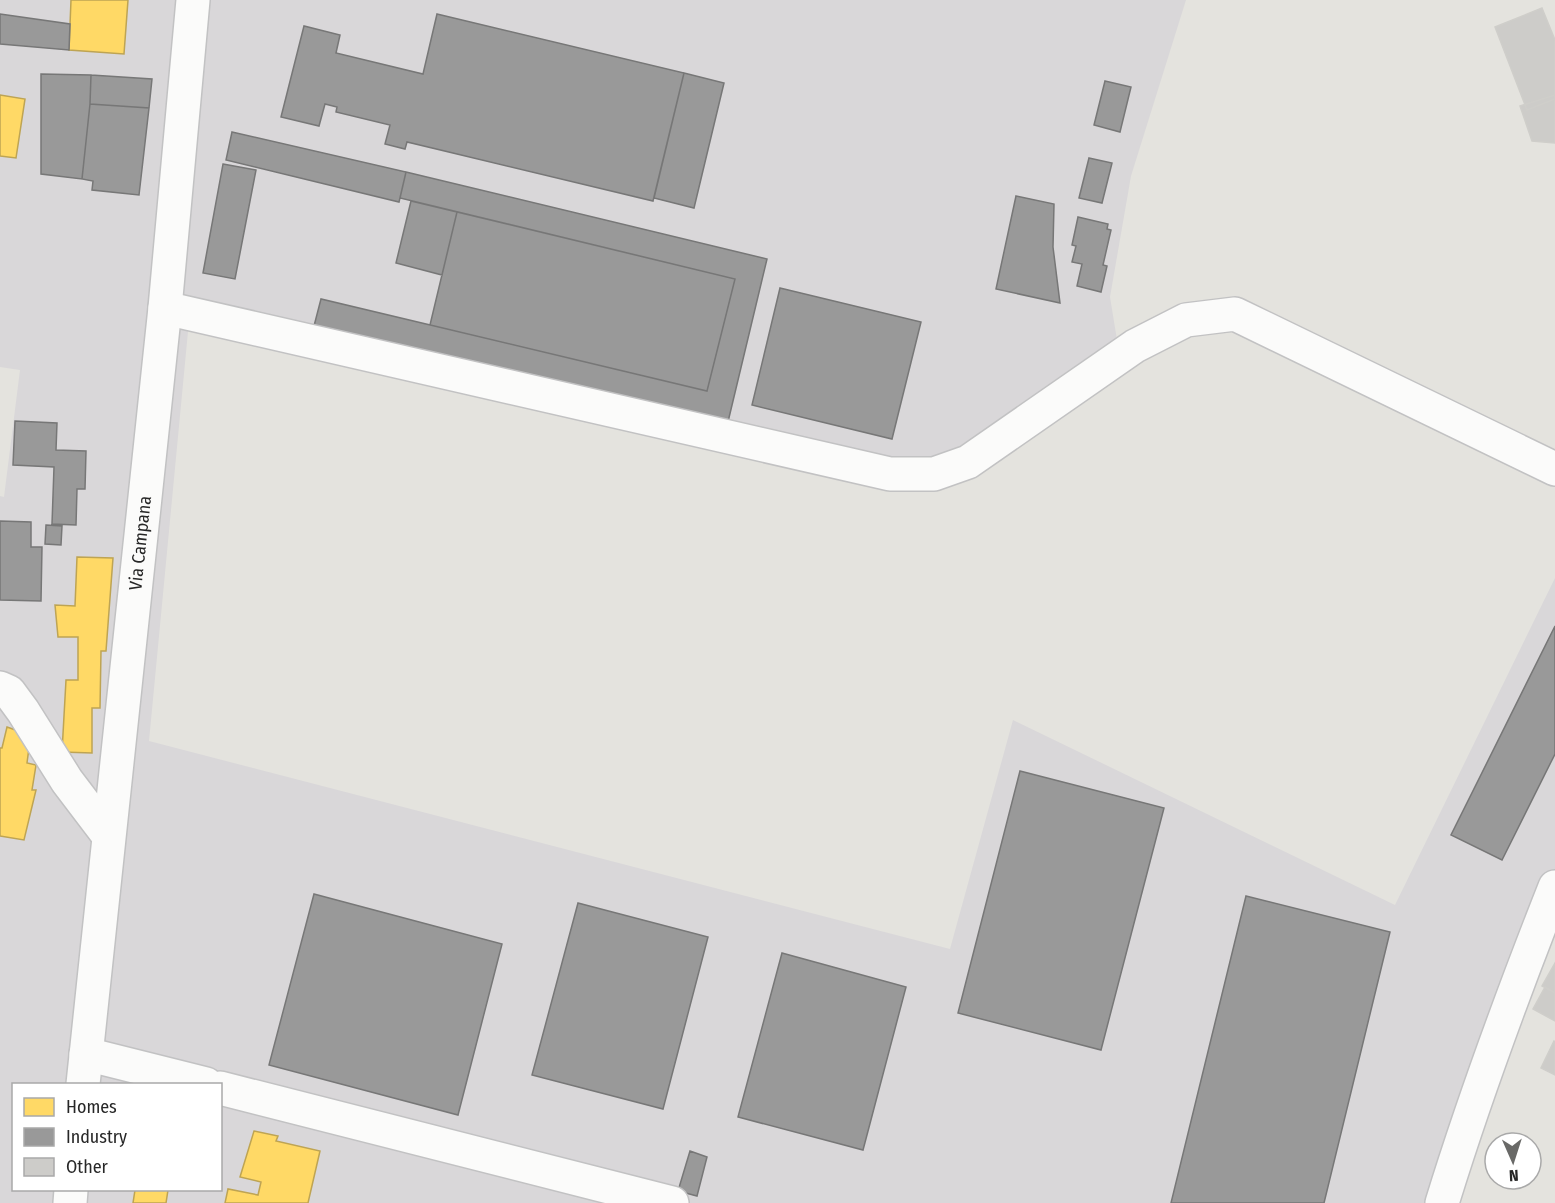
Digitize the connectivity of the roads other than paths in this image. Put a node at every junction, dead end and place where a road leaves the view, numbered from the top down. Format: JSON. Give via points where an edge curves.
{"nodes":[{"id":1,"x":193,"y":0,"type":"edge"},
{"id":2,"x":165,"y":308,"type":"junction"},
{"id":3,"x":1555,"y":470,"type":"edge"},
{"id":4,"x":0,"y":688,"type":"edge"},
{"id":5,"x":108,"y":835,"type":"junction"},
{"id":6,"x":1555,"y":887,"type":"edge"},
{"id":7,"x":84,"y":1069,"type":"edge"},
{"id":8,"x":198,"y":1083,"type":"edge"},
{"id":9,"x":222,"y":1089,"type":"edge"},
{"id":10,"x":672,"y":1203,"type":"edge"},
{"id":11,"x":1442,"y":1203,"type":"edge"}],
"edges":[{"from":1,"to":2,"type":"street","name":"Via Campana"},
{"from":2,"to":3,"type":"street","via":[[890,474],[934,474],[968,462],[1135,346],[1186,320],[1235,314]]},
{"from":2,"to":5,"type":"street","name":"Via Campana"},
{"from":4,"to":5,"type":"street","via":[[9,692],[23,711],[67,781]]},
{"from":5,"to":7,"type":"street","name":"Via Campana"},
{"from":6,"to":11,"type":"street","via":[[1505,1014]]},
{"from":7,"to":8,"type":"street"},
{"from":9,"to":10,"type":"street"}]}
